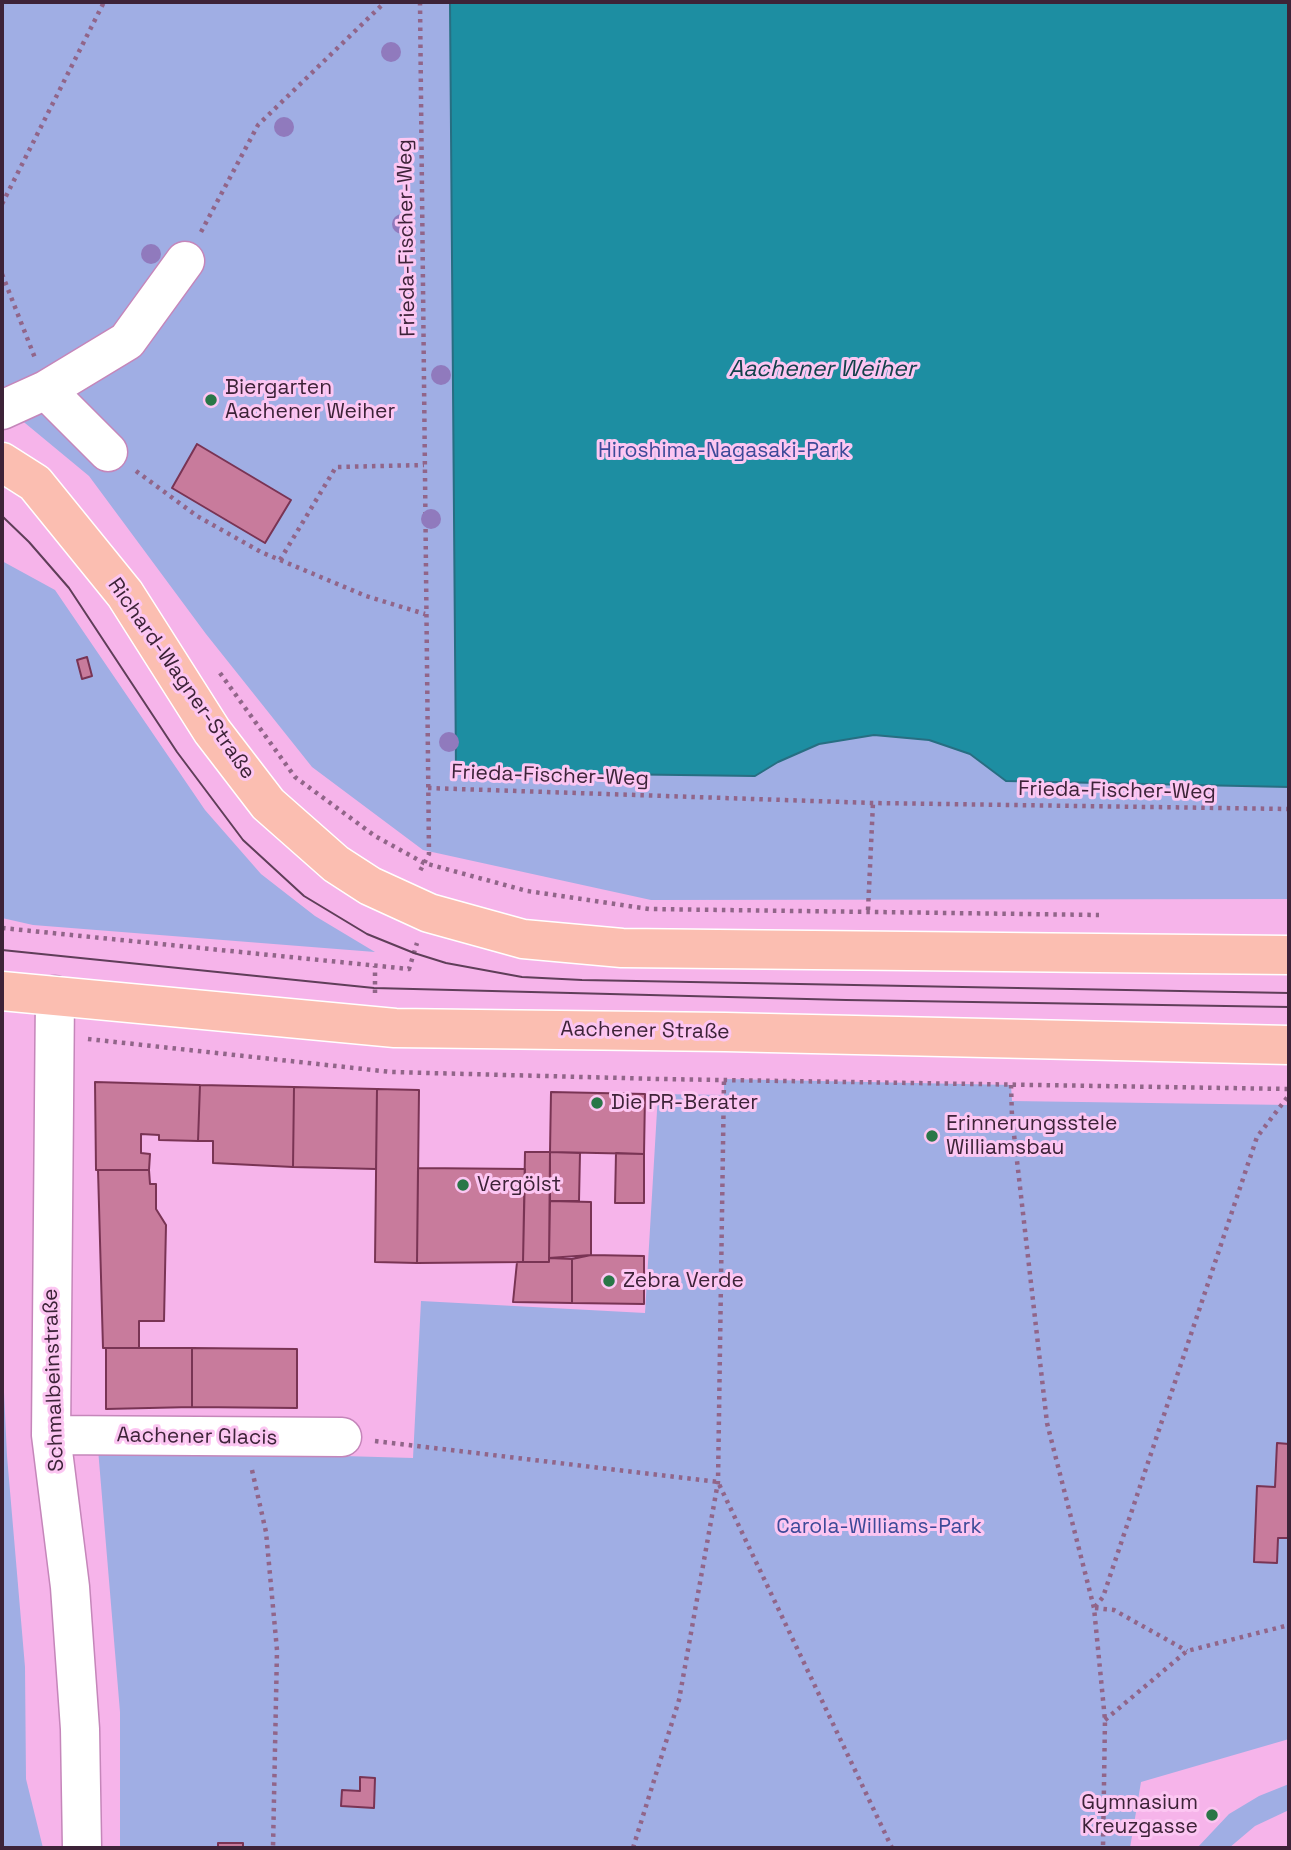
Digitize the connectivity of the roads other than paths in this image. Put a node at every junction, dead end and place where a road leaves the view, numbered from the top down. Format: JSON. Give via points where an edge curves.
{"nodes":[{"id":1,"x":186,"y":261,"type":"road end"},
{"id":2,"x":46,"y":390,"type":"junction"},
{"id":3,"x":2,"y":410,"type":"edge"},
{"id":4,"x":108,"y":452,"type":"road end"},
{"id":5,"x":2,"y":462,"type":"edge"},
{"id":6,"x":1289,"y":955,"type":"edge"},
{"id":7,"x":2,"y":991,"type":"edge"},
{"id":8,"x":55,"y":995,"type":"junction"},
{"id":9,"x":1289,"y":1045,"type":"edge"},
{"id":10,"x":51,"y":1435,"type":"junction"},
{"id":11,"x":342,"y":1437,"type":"road end"},
{"id":12,"x":82,"y":1848,"type":"edge"}],
"edges":[{"from":1,"to":2,"type":"street","via":[[127,341]]},
{"from":2,"to":3,"type":"street"},
{"from":2,"to":4,"type":"street"},
{"from":5,"to":6,"type":"main road","name":"Richard-Wagner-Straße","via":[[35,483],[109,574],[212,731],[268,804],[336,864],[405,903],[523,939],[622,948]]},
{"from":7,"to":8,"type":"main road","name":"Aachener Straße"},
{"from":8,"to":9,"type":"main road","name":"Aachener Straße","via":[[395,1028]]},
{"from":8,"to":10,"type":"street","name":"Schmalbeinstraße"},
{"from":10,"to":11,"type":"street","name":"Aachener Glacis"},
{"from":10,"to":12,"type":"street","name":"Schmalbeinstraße","via":[[70,1587]]}]}
